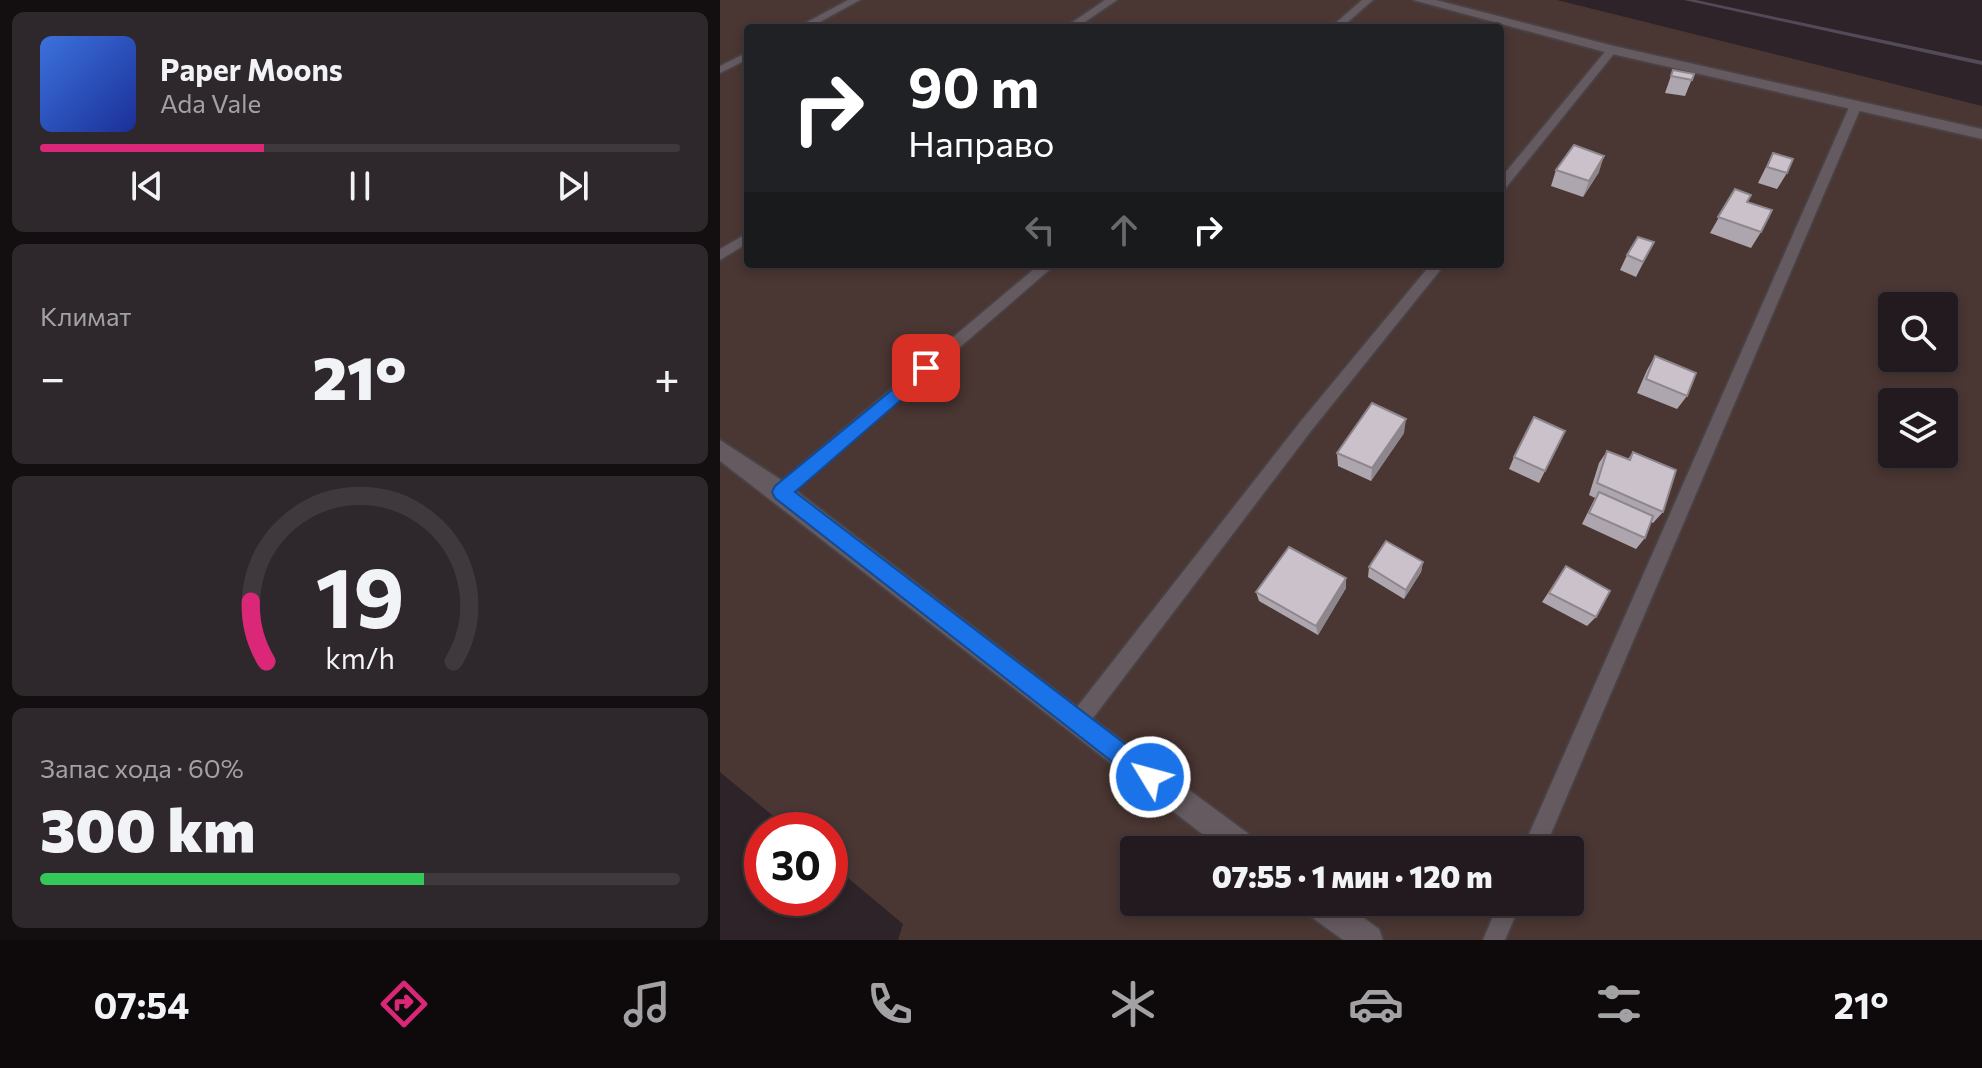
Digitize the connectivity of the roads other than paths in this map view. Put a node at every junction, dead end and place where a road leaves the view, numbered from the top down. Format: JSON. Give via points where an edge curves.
{"nodes":[{"id":1,"x":855,"y":0,"type":"edge"},
{"id":2,"x":1112,"y":0,"type":"edge"},
{"id":3,"x":1368,"y":0,"type":"edge"},
{"id":4,"x":1420,"y":0,"type":"edge"},
{"id":5,"x":809,"y":24,"type":"edge"},
{"id":6,"x":1075,"y":24,"type":"edge"},
{"id":7,"x":1340,"y":24,"type":"edge"},
{"id":8,"x":1612,"y":50,"type":"junction"},
{"id":9,"x":744,"y":57,"type":"edge"},
{"id":10,"x":720,"y":70,"type":"edge"},
{"id":11,"x":1856,"y":105,"type":"junction"},
{"id":12,"x":1982,"y":134,"type":"edge"},
{"id":13,"x":1504,"y":182,"type":"edge"},
{"id":14,"x":744,"y":240,"type":"edge"},
{"id":15,"x":720,"y":255,"type":"edge"},
{"id":16,"x":1044,"y":268,"type":"edge"},
{"id":17,"x":1435,"y":268,"type":"edge"},
{"id":18,"x":720,"y":449,"type":"edge"},
{"id":19,"x":781,"y":492,"type":"junction"},
{"id":20,"x":1077,"y":723,"type":"junction"},
{"id":21,"x":1228,"y":836,"type":"edge"},
{"id":22,"x":1539,"y":836,"type":"edge"},
{"id":23,"x":1336,"y":916,"type":"edge"},
{"id":24,"x":1504,"y":916,"type":"edge"},
{"id":25,"x":1368,"y":940,"type":"edge"},
{"id":26,"x":1494,"y":940,"type":"edge"}],
"edges":[{"from":1,"to":5,"type":"lane"},
{"from":2,"to":6,"type":"lane"},
{"from":3,"to":7,"type":"lane"},
{"from":4,"to":8,"type":"street"},
{"from":8,"to":11,"type":"street"},
{"from":8,"to":13,"type":"lane"},
{"from":9,"to":10,"type":"lane"},
{"from":11,"to":12,"type":"street"},
{"from":11,"to":22,"type":"lane"},
{"from":14,"to":15,"type":"lane"},
{"from":16,"to":19,"type":"lane"},
{"from":17,"to":20,"type":"lane"},
{"from":18,"to":19,"type":"street"},
{"from":19,"to":20,"type":"street"},
{"from":20,"to":21,"type":"street"},
{"from":23,"to":25,"type":"street"},
{"from":24,"to":26,"type":"lane"}]}
